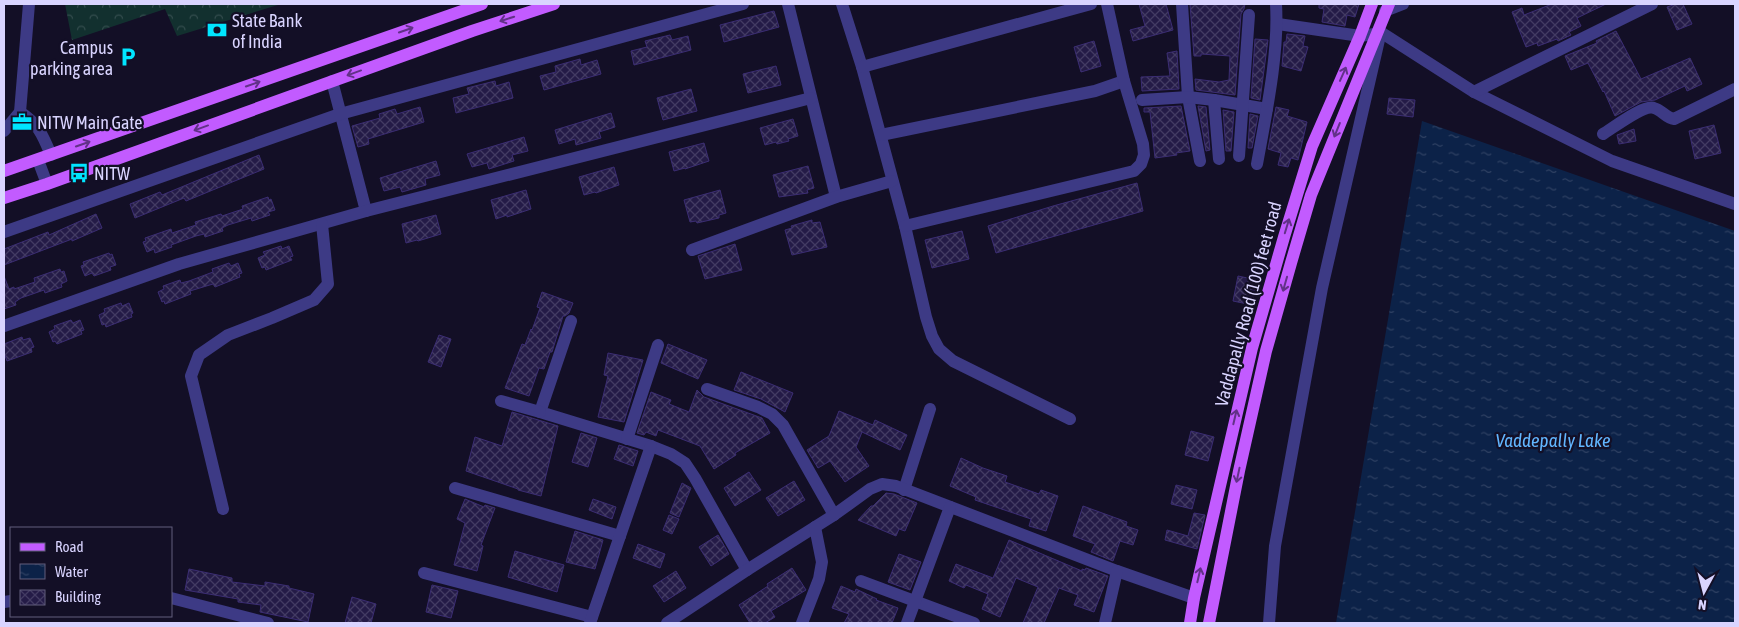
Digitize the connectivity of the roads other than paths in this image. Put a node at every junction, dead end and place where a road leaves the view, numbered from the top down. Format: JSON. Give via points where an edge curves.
{"nodes":[{"id":1,"x":29,"y":4,"type":"edge"},
{"id":2,"x":482,"y":4,"type":"edge"},
{"id":3,"x":554,"y":4,"type":"edge"},
{"id":4,"x":743,"y":4,"type":"edge"},
{"id":5,"x":788,"y":4,"type":"edge"},
{"id":6,"x":842,"y":4,"type":"edge"},
{"id":7,"x":1091,"y":4,"type":"edge"},
{"id":8,"x":1107,"y":4,"type":"edge"},
{"id":9,"x":1182,"y":4,"type":"edge"},
{"id":10,"x":1276,"y":4,"type":"edge"},
{"id":11,"x":1372,"y":4,"type":"edge"},
{"id":12,"x":1403,"y":4,"type":"edge"},
{"id":13,"x":1652,"y":4,"type":"edge"},
{"id":14,"x":1387,"y":8,"type":"edge"},
{"id":15,"x":1249,"y":15,"type":"dead end"},
{"id":16,"x":1278,"y":24,"type":"junction"},
{"id":17,"x":1378,"y":34,"type":"junction"},
{"id":18,"x":1360,"y":36,"type":"junction"},
{"id":19,"x":862,"y":67,"type":"junction"},
{"id":20,"x":332,"y":81,"type":"junction"},
{"id":21,"x":1124,"y":81,"type":"junction"},
{"id":22,"x":1735,"y":89,"type":"edge"},
{"id":23,"x":1474,"y":92,"type":"junction"},
{"id":24,"x":1188,"y":97,"type":"junction"},
{"id":25,"x":811,"y":98,"type":"junction"},
{"id":26,"x":1142,"y":100,"type":"dead end"},
{"id":27,"x":1214,"y":100,"type":"junction"},
{"id":28,"x":1243,"y":106,"type":"junction"},
{"id":29,"x":1267,"y":109,"type":"junction"},
{"id":30,"x":20,"y":112,"type":"junction"},
{"id":31,"x":340,"y":114,"type":"junction"},
{"id":32,"x":4,"y":131,"type":"edge"},
{"id":33,"x":1603,"y":134,"type":"dead end"},
{"id":34,"x":880,"y":135,"type":"junction"},
{"id":35,"x":51,"y":155,"type":"junction"},
{"id":36,"x":1239,"y":156,"type":"dead end"},
{"id":37,"x":1219,"y":159,"type":"dead end"},
{"id":38,"x":38,"y":160,"type":"junction"},
{"id":39,"x":1200,"y":161,"type":"dead end"},
{"id":40,"x":1257,"y":164,"type":"dead end"},
{"id":41,"x":4,"y":171,"type":"edge"},
{"id":42,"x":892,"y":181,"type":"junction"},
{"id":43,"x":47,"y":184,"type":"junction"},
{"id":44,"x":836,"y":197,"type":"junction"},
{"id":45,"x":4,"y":198,"type":"edge"},
{"id":46,"x":1735,"y":204,"type":"edge"},
{"id":47,"x":366,"y":211,"type":"junction"},
{"id":48,"x":322,"y":224,"type":"junction"},
{"id":49,"x":906,"y":226,"type":"junction"},
{"id":50,"x":4,"y":232,"type":"edge"},
{"id":51,"x":692,"y":250,"type":"dead end"},
{"id":52,"x":570,"y":322,"type":"dead end"},
{"id":53,"x":4,"y":326,"type":"edge"},
{"id":54,"x":658,"y":345,"type":"dead end"},
{"id":55,"x":707,"y":389,"type":"dead end"},
{"id":56,"x":502,"y":400,"type":"dead end"},
{"id":57,"x":930,"y":409,"type":"dead end"},
{"id":58,"x":540,"y":412,"type":"junction"},
{"id":59,"x":1070,"y":419,"type":"dead end"},
{"id":60,"x":627,"y":439,"type":"junction"},
{"id":61,"x":651,"y":446,"type":"junction"},
{"id":62,"x":456,"y":488,"type":"dead end"},
{"id":63,"x":904,"y":490,"type":"junction"},
{"id":64,"x":950,"y":508,"type":"junction"},
{"id":65,"x":223,"y":509,"type":"dead end"},
{"id":66,"x":834,"y":515,"type":"junction"},
{"id":67,"x":815,"y":527,"type":"junction"},
{"id":68,"x":620,"y":536,"type":"junction"},
{"id":69,"x":747,"y":570,"type":"junction"},
{"id":70,"x":1117,"y":571,"type":"junction"},
{"id":71,"x":424,"y":573,"type":"dead end"},
{"id":72,"x":861,"y":581,"type":"dead end"},
{"id":73,"x":172,"y":598,"type":"edge"},
{"id":74,"x":1194,"y":598,"type":"junction"},
{"id":75,"x":915,"y":601,"type":"junction"},
{"id":76,"x":591,"y":620,"type":"edge"},
{"id":77,"x":251,"y":621,"type":"edge"},
{"id":78,"x":268,"y":623,"type":"edge"},
{"id":79,"x":667,"y":623,"type":"edge"},
{"id":80,"x":802,"y":623,"type":"edge"},
{"id":81,"x":907,"y":623,"type":"edge"},
{"id":82,"x":974,"y":623,"type":"edge"},
{"id":83,"x":1105,"y":623,"type":"edge"},
{"id":84,"x":1190,"y":623,"type":"edge"},
{"id":85,"x":1209,"y":623,"type":"edge"},
{"id":86,"x":1269,"y":623,"type":"edge"}],
"edges":[{"from":1,"to":30,"type":"street"},
{"from":35,"to":2,"type":"main road","one_way":true},
{"from":3,"to":20,"type":"main road","one_way":true},
{"from":4,"to":31,"type":"street"},
{"from":5,"to":25,"type":"street"},
{"from":6,"to":19,"type":"street"},
{"from":7,"to":19,"type":"street"},
{"from":8,"to":21,"type":"street"},
{"from":9,"to":24,"type":"street"},
{"from":10,"to":16,"type":"street"},
{"from":11,"to":18,"type":"main road","name":"Vaddapally Road (100) feet road"},
{"from":12,"to":14,"type":"street"},
{"from":13,"to":23,"type":"street"},
{"from":14,"to":17,"type":"main road"},
{"from":15,"to":28,"type":"street"},
{"from":16,"to":18,"type":"street"},
{"from":16,"to":29,"type":"street"},
{"from":17,"to":18,"type":"street"},
{"from":17,"to":23,"type":"street"},
{"from":17,"to":85,"type":"main road","one_way":true,"via":[[1311,195],[1288,272],[1241,461]]},
{"from":17,"to":86,"type":"street","via":[[1321,298],[1275,546]]},
{"from":74,"to":18,"type":"main road","name":"Vaddapally Road (100) feet road","one_way":true,"via":[[1252,348],[1284,237],[1312,146]]},
{"from":19,"to":34,"type":"street"},
{"from":20,"to":31,"type":"street"},
{"from":20,"to":43,"type":"main road","one_way":true},
{"from":21,"to":34,"type":"street","via":[[1095,91]]},
{"from":21,"to":49,"type":"street","via":[[1143,144],[1141,164],[1134,171]]},
{"from":22,"to":33,"type":"street","via":[[1674,119],[1656,108],[1645,108]]},
{"from":23,"to":46,"type":"street","via":[[1612,161]]},
{"from":24,"to":26,"type":"street"},
{"from":24,"to":27,"type":"street"},
{"from":24,"to":39,"type":"street"},
{"from":25,"to":44,"type":"street"},
{"from":25,"to":47,"type":"street"},
{"from":27,"to":28,"type":"street"},
{"from":27,"to":37,"type":"street"},
{"from":28,"to":29,"type":"street"},
{"from":28,"to":36,"type":"street"},
{"from":29,"to":40,"type":"street"},
{"from":30,"to":32,"type":"street"},
{"from":30,"to":35,"type":"street","via":[[38,128]]},
{"from":31,"to":47,"type":"street"},
{"from":31,"to":50,"type":"street"},
{"from":34,"to":42,"type":"street"},
{"from":35,"to":38,"type":"main road"},
{"from":38,"to":41,"type":"main road"},
{"from":38,"to":43,"type":"street"},
{"from":42,"to":44,"type":"street"},
{"from":42,"to":49,"type":"street"},
{"from":43,"to":45,"type":"main road"},
{"from":44,"to":51,"type":"street"},
{"from":47,"to":48,"type":"street"},
{"from":48,"to":53,"type":"street","via":[[179,264]]},
{"from":48,"to":65,"type":"street","via":[[328,284],[314,300],[228,334],[199,355],[191,376]]},
{"from":49,"to":59,"type":"street","via":[[926,317],[939,349],[954,361]]},
{"from":52,"to":58,"type":"street"},
{"from":54,"to":60,"type":"street"},
{"from":55,"to":66,"type":"street","via":[[772,414],[783,426]]},
{"from":56,"to":58,"type":"street"},
{"from":57,"to":63,"type":"street"},
{"from":58,"to":60,"type":"street"},
{"from":60,"to":61,"type":"street"},
{"from":61,"to":68,"type":"street"},
{"from":61,"to":69,"type":"street","via":[[684,463]]},
{"from":62,"to":68,"type":"street"},
{"from":63,"to":64,"type":"street"},
{"from":63,"to":66,"type":"street","via":[[882,484]]},
{"from":64,"to":70,"type":"street"},
{"from":64,"to":75,"type":"street"},
{"from":66,"to":67,"type":"street"},
{"from":67,"to":69,"type":"street"},
{"from":67,"to":80,"type":"street","via":[[822,562]]},
{"from":68,"to":76,"type":"street"},
{"from":69,"to":79,"type":"street"},
{"from":70,"to":74,"type":"street"},
{"from":70,"to":83,"type":"street"},
{"from":71,"to":76,"type":"street"},
{"from":72,"to":75,"type":"street"},
{"from":73,"to":77,"type":"street"},
{"from":74,"to":84,"type":"main road","name":"Vaddapally Road (100) feet road"},
{"from":75,"to":81,"type":"street"},
{"from":75,"to":82,"type":"street"},
{"from":77,"to":78,"type":"street"}]}
